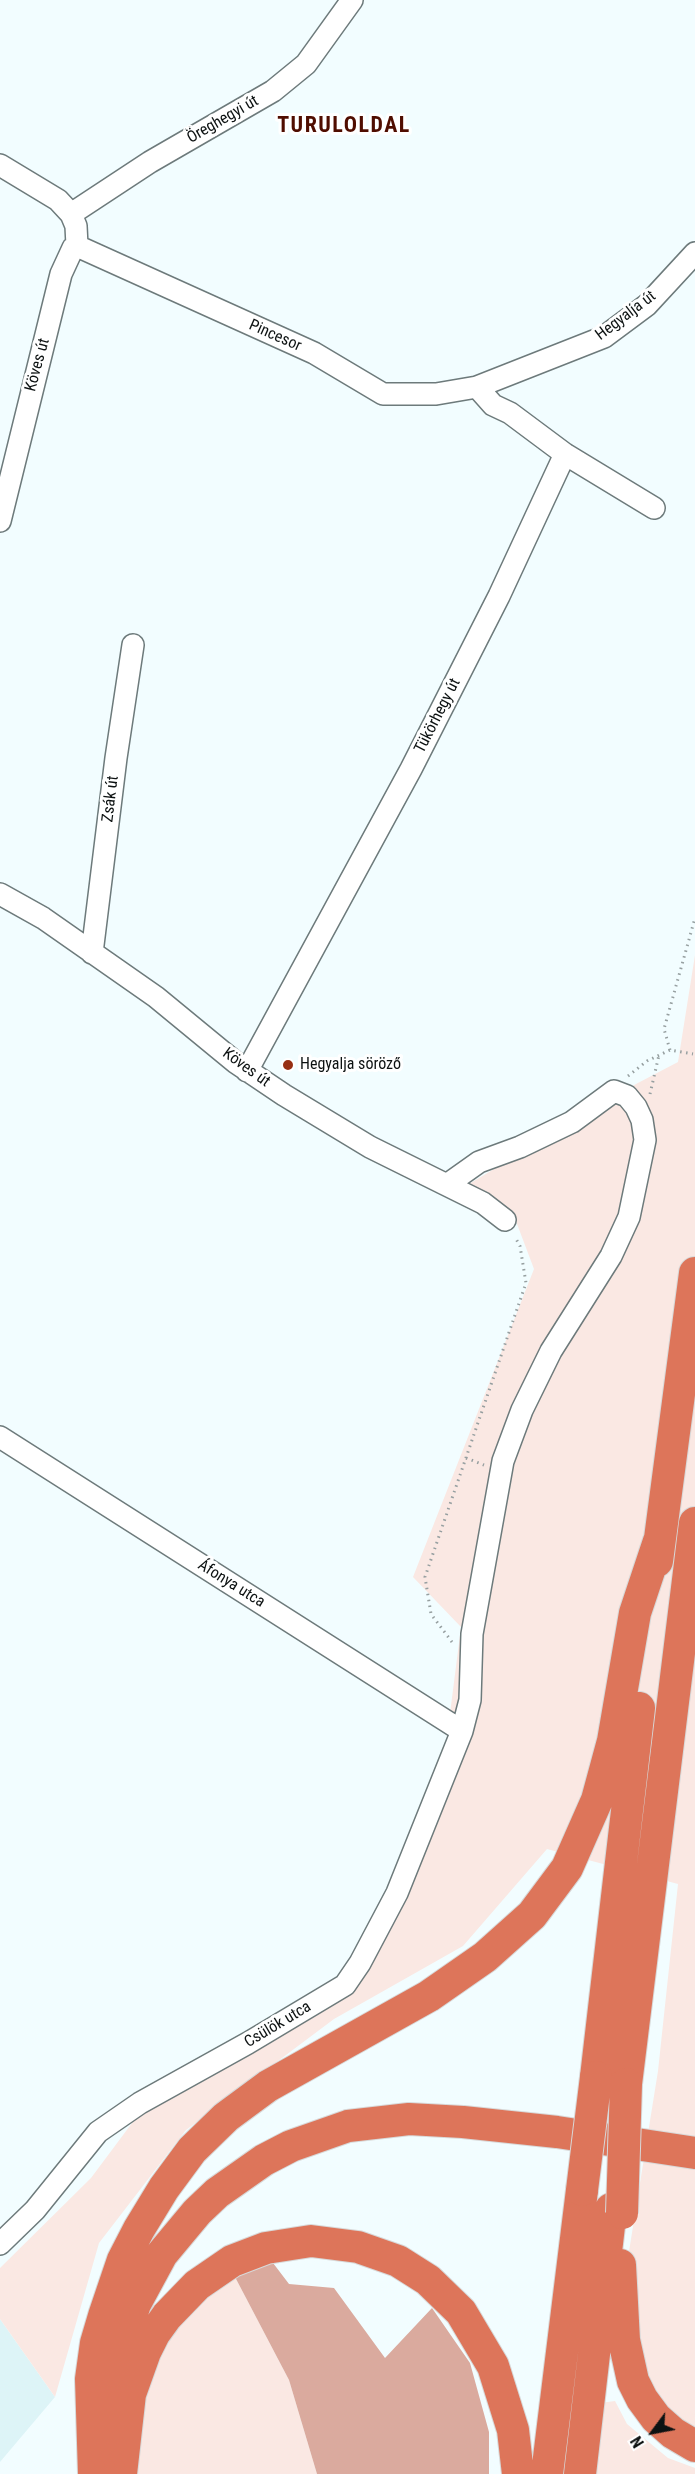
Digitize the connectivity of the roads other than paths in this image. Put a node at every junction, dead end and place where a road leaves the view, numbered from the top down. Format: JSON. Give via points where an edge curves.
{"nodes":[{"id":1,"x":352,"y":0,"type":"edge"},
{"id":2,"x":0,"y":165,"type":"edge"},
{"id":3,"x":71,"y":214,"type":"junction"},
{"id":4,"x":77,"y":246,"type":"junction"},
{"id":5,"x":695,"y":253,"type":"edge"},
{"id":6,"x":477,"y":387,"type":"junction"},
{"id":7,"x":565,"y":454,"type":"junction"},
{"id":8,"x":654,"y":508,"type":"dead end"},
{"id":9,"x":0,"y":521,"type":"edge"},
{"id":10,"x":133,"y":645,"type":"dead end"},
{"id":11,"x":0,"y":894,"type":"edge"},
{"id":12,"x":92,"y":953,"type":"junction"},
{"id":13,"x":247,"y":1071,"type":"junction"},
{"id":14,"x":448,"y":1184,"type":"junction"},
{"id":15,"x":505,"y":1220,"type":"road end"},
{"id":16,"x":695,"y":1273,"type":"edge"},
{"id":17,"x":0,"y":1437,"type":"edge"},
{"id":18,"x":695,"y":1523,"type":"edge"},
{"id":19,"x":659,"y":1541,"type":"junction"},
{"id":20,"x":462,"y":1731,"type":"junction"},
{"id":21,"x":695,"y":2153,"type":"edge"},
{"id":22,"x":616,"y":2211,"type":"junction"},
{"id":23,"x":0,"y":2244,"type":"edge"},
{"id":24,"x":695,"y":2446,"type":"edge"},
{"id":25,"x":94,"y":2474,"type":"edge"},
{"id":26,"x":110,"y":2474,"type":"edge"},
{"id":27,"x":121,"y":2474,"type":"edge"},
{"id":28,"x":518,"y":2474,"type":"edge"},
{"id":29,"x":547,"y":2474,"type":"edge"},
{"id":30,"x":580,"y":2474,"type":"edge"}],
"edges":[{"from":1,"to":3,"type":"street","name":"Öreghegyi út","via":[[306,64],[273,91],[150,162]]},
{"from":2,"to":3,"type":"street","via":[[58,200]]},
{"from":3,"to":4,"type":"street"},
{"from":4,"to":6,"type":"street","name":"Pincesor","via":[[314,353],[383,394],[436,394]]},
{"from":4,"to":9,"type":"street","name":"Köves út","via":[[61,273]]},
{"from":5,"to":6,"type":"street","name":"Hegyalja út","via":[[647,305],[604,337]]},
{"from":6,"to":7,"type":"street","via":[[493,405]]},
{"from":7,"to":8,"type":"street"},
{"from":7,"to":13,"type":"street","name":"Tükörhegy út","via":[[499,596],[411,769]]},
{"from":10,"to":12,"type":"street","name":"Zsák út"},
{"from":11,"to":12,"type":"street","name":"Köves út","via":[[43,918]]},
{"from":12,"to":13,"type":"street","name":"Köves út","via":[[156,997]]},
{"from":13,"to":14,"type":"street","name":"Köves út","via":[[370,1147]]},
{"from":14,"to":15,"type":"street","name":"Köves út"},
{"from":14,"to":20,"type":"street","name":"Csülök utca","via":[[479,1162],[572,1122],[614,1092],[627,1096],[639,1112],[645,1140],[629,1217],[611,1256],[546,1361],[503,1461],[472,1634],[470,1700]]},
{"from":16,"to":19,"type":"highway"},
{"from":17,"to":20,"type":"street","name":"Áfonya utca"},
{"from":18,"to":22,"type":"highway","bridge":true,"via":[[626,2084]]},
{"from":19,"to":25,"type":"highway","via":[[635,1613],[613,1741],[597,1800],[567,1868],[532,1915],[485,1957],[429,1996],[268,2086],[226,2117],[192,2150],[139,2229],[123,2260],[104,2316],[91,2379]]},
{"from":19,"to":29,"type":"highway","bridge":true},
{"from":20,"to":23,"type":"street","name":"Csülök utca","via":[[397,1893],[345,1985],[140,2103],[98,2132],[35,2210]]},
{"from":21,"to":26,"type":"highway","via":[[558,2132],[409,2119],[322,2133],[264,2160],[217,2193],[192,2218],[162,2254],[135,2304],[121,2344],[112,2393]]},
{"from":22,"to":24,"type":"highway","via":[[624,2340],[630,2371],[642,2399],[656,2418]]},
{"from":22,"to":30,"type":"highway"},
{"from":27,"to":28,"type":"highway","via":[[130,2394],[145,2352],[167,2316],[197,2285],[232,2261],[266,2248],[311,2241],[358,2247],[398,2261],[428,2280],[461,2312],[493,2366],[513,2430]]}]}
